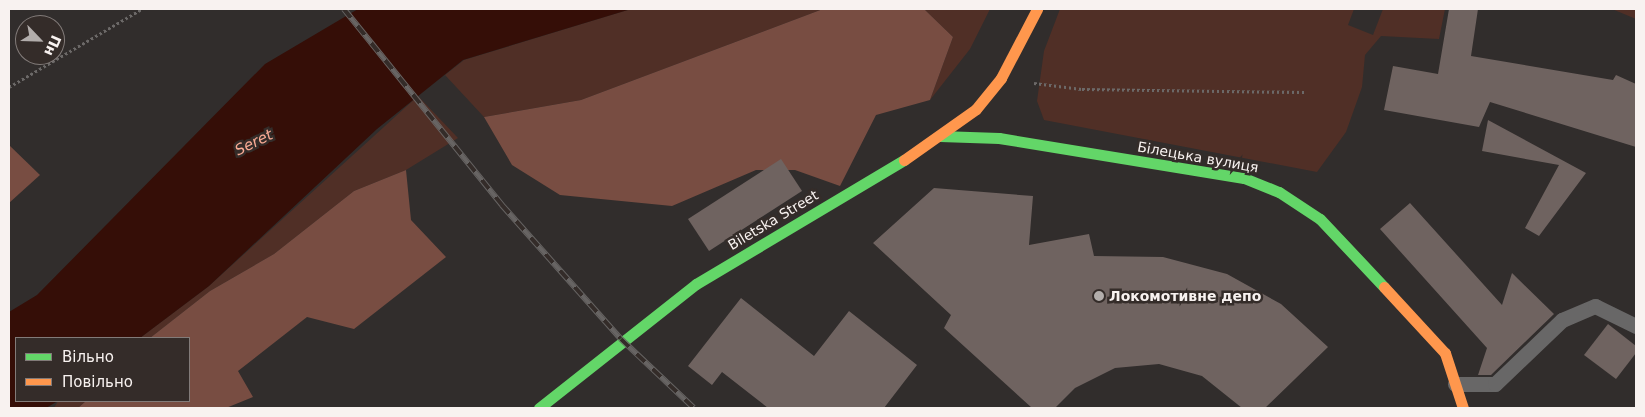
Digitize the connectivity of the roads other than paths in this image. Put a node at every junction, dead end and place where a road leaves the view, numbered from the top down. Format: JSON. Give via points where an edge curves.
{"nodes":[{"id":1,"x":1038,"y":9,"type":"edge"},
{"id":2,"x":940,"y":136,"type":"junction"},
{"id":3,"x":1636,"y":326,"type":"edge"},
{"id":4,"x":1455,"y":384,"type":"junction"},
{"id":5,"x":539,"y":408,"type":"edge"},
{"id":6,"x":1463,"y":408,"type":"edge"}],
"edges":[{"from":1,"to":2,"type":"street","name":"Biletska Street","via":[[1001,78],[976,109]]},
{"from":2,"to":4,"type":"street","name":"Білецька вулиця","via":[[999,138],[1234,177],[1279,192],[1320,219],[1445,353]]},
{"from":2,"to":5,"type":"street","name":"Biletska Street","via":[[696,284],[621,339]]},
{"from":3,"to":4,"type":"lane","via":[[1595,306],[1562,320],[1494,384]]},
{"from":4,"to":6,"type":"street","name":"Білецька вулиця"}]}
